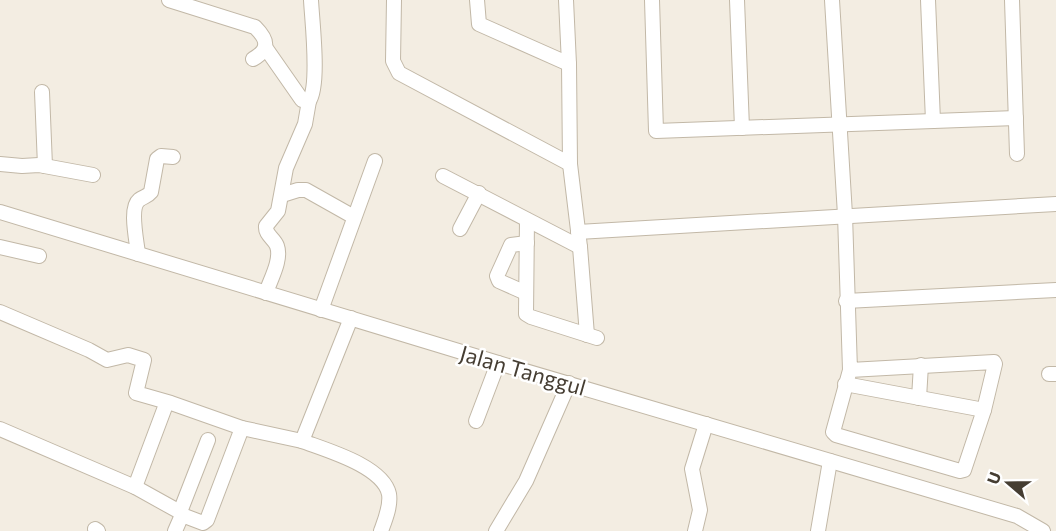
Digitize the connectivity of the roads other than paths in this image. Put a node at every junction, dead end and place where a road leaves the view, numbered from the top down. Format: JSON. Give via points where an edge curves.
{"nodes":[{"id":1,"x":169,"y":0,"type":"edge"},
{"id":2,"x":311,"y":0,"type":"edge"},
{"id":3,"x":394,"y":0,"type":"edge"},
{"id":4,"x":477,"y":0,"type":"edge"},
{"id":5,"x":566,"y":0,"type":"edge"},
{"id":6,"x":652,"y":0,"type":"edge"},
{"id":7,"x":737,"y":0,"type":"edge"},
{"id":8,"x":832,"y":0,"type":"edge"},
{"id":9,"x":928,"y":0,"type":"edge"},
{"id":10,"x":1012,"y":0,"type":"edge"},
{"id":11,"x":265,"y":47,"type":"junction"},
{"id":12,"x":253,"y":59,"type":"dead end"},
{"id":13,"x":569,"y":64,"type":"junction"},
{"id":14,"x":42,"y":92,"type":"dead end"},
{"id":15,"x":309,"y":101,"type":"junction"},
{"id":16,"x":1016,"y":118,"type":"junction"},
{"id":17,"x":933,"y":121,"type":"junction"},
{"id":18,"x":838,"y":125,"type":"junction"},
{"id":19,"x":742,"y":128,"type":"junction"},
{"id":20,"x":1017,"y":154,"type":"dead end"},
{"id":21,"x":173,"y":157,"type":"dead end"},
{"id":22,"x":375,"y":161,"type":"dead end"},
{"id":23,"x":0,"y":164,"type":"edge"},
{"id":24,"x":570,"y":164,"type":"junction"},
{"id":25,"x":45,"y":166,"type":"junction"},
{"id":26,"x":93,"y":175,"type":"dead end"},
{"id":27,"x":443,"y":176,"type":"dead end"},
{"id":28,"x":479,"y":193,"type":"junction"},
{"id":29,"x":282,"y":195,"type":"junction"},
{"id":30,"x":1056,"y":204,"type":"edge"},
{"id":31,"x":0,"y":212,"type":"edge"},
{"id":32,"x":845,"y":215,"type":"junction"},
{"id":33,"x":354,"y":216,"type":"junction"},
{"id":34,"x":527,"y":220,"type":"junction"},
{"id":35,"x":460,"y":229,"type":"dead end"},
{"id":36,"x":578,"y":232,"type":"junction"},
{"id":37,"x":527,"y":243,"type":"junction"},
{"id":38,"x":580,"y":247,"type":"junction"},
{"id":39,"x":0,"y":248,"type":"edge"},
{"id":40,"x":138,"y":254,"type":"junction"},
{"id":41,"x":39,"y":256,"type":"dead end"},
{"id":42,"x":1056,"y":290,"type":"edge"},
{"id":43,"x":266,"y":293,"type":"junction"},
{"id":44,"x":526,"y":293,"type":"junction"},
{"id":45,"x":846,"y":301,"type":"junction"},
{"id":46,"x":321,"y":310,"type":"junction"},
{"id":47,"x":0,"y":312,"type":"edge"},
{"id":48,"x":348,"y":325,"type":"junction"},
{"id":49,"x":498,"y":363,"type":"junction"},
{"id":50,"x":921,"y":365,"type":"junction"},
{"id":51,"x":850,"y":370,"type":"junction"},
{"id":52,"x":568,"y":383,"type":"junction"},
{"id":53,"x":845,"y":384,"type":"junction"},
{"id":54,"x":920,"y":398,"type":"junction"},
{"id":55,"x":165,"y":407,"type":"dead end"},
{"id":56,"x":984,"y":410,"type":"junction"},
{"id":57,"x":476,"y":421,"type":"dead end"},
{"id":58,"x":706,"y":424,"type":"junction"},
{"id":59,"x":242,"y":428,"type":"junction"},
{"id":60,"x":0,"y":429,"type":"edge"},
{"id":61,"x":208,"y":440,"type":"dead end"},
{"id":62,"x":302,"y":441,"type":"junction"},
{"id":63,"x":830,"y":461,"type":"junction"},
{"id":64,"x":135,"y":487,"type":"junction"},
{"id":65,"x":181,"y":514,"type":"junction"},
{"id":66,"x":175,"y":531,"type":"edge"},
{"id":67,"x":381,"y":531,"type":"edge"},
{"id":68,"x":496,"y":531,"type":"edge"},
{"id":69,"x":695,"y":531,"type":"edge"},
{"id":70,"x":818,"y":531,"type":"edge"},
{"id":71,"x":1043,"y":531,"type":"edge"}],
"edges":[{"from":1,"to":11,"type":"street","via":[[255,27],[263,35]]},
{"from":2,"to":15,"type":"street","via":[[315,75]]},
{"from":3,"to":24,"type":"street","via":[[393,61],[399,74]]},
{"from":4,"to":13,"type":"street","via":[[479,24]]},
{"from":5,"to":13,"type":"street"},
{"from":6,"to":19,"type":"street","via":[[657,131]]},
{"from":7,"to":19,"type":"street"},
{"from":8,"to":18,"type":"street"},
{"from":9,"to":17,"type":"street"},
{"from":10,"to":16,"type":"street"},
{"from":11,"to":12,"type":"street"},
{"from":11,"to":15,"type":"street","via":[[302,100]]},
{"from":13,"to":24,"type":"street"},
{"from":14,"to":25,"type":"street"},
{"from":15,"to":29,"type":"street","via":[[307,117],[286,168]]},
{"from":16,"to":17,"type":"street"},
{"from":16,"to":20,"type":"street"},
{"from":17,"to":18,"type":"street"},
{"from":18,"to":19,"type":"street"},
{"from":18,"to":32,"type":"street"},
{"from":21,"to":40,"type":"street","via":[[157,159],[152,192],[136,205]]},
{"from":22,"to":33,"type":"street"},
{"from":23,"to":25,"type":"street"},
{"from":24,"to":36,"type":"street"},
{"from":25,"to":26,"type":"street"},
{"from":27,"to":28,"type":"street"},
{"from":28,"to":34,"type":"street"},
{"from":28,"to":35,"type":"street"},
{"from":29,"to":33,"type":"street","via":[[306,190]]},
{"from":29,"to":43,"type":"street","via":[[278,211],[266,226],[278,257]]},
{"from":30,"to":32,"type":"street"},
{"from":31,"to":40,"type":"street","name":"Jalan Tanggul"},
{"from":32,"to":36,"type":"street"},
{"from":32,"to":45,"type":"street"},
{"from":33,"to":46,"type":"street"},
{"from":34,"to":37,"type":"street"},
{"from":34,"to":38,"type":"street"},
{"from":36,"to":38,"type":"street"},
{"from":37,"to":44,"type":"street"},
{"from":37,"to":44,"type":"street","via":[[511,245],[498,276],[499,281]]},
{"from":38,"to":44,"type":"street","via":[[592,336],[531,317],[526,311]]},
{"from":39,"to":41,"type":"street"},
{"from":40,"to":43,"type":"street","name":"Jalan Tanggul"},
{"from":42,"to":45,"type":"street"},
{"from":43,"to":46,"type":"street","name":"Jalan Tanggul"},
{"from":45,"to":51,"type":"street"},
{"from":46,"to":48,"type":"street","name":"Jalan Tanggul"},
{"from":47,"to":59,"type":"street","via":[[100,358],[128,355],[144,360],[136,393]]},
{"from":48,"to":49,"type":"street","name":"Jalan Tanggul"},
{"from":48,"to":62,"type":"street"},
{"from":49,"to":52,"type":"street","name":"Jalan Tanggul"},
{"from":49,"to":57,"type":"street"},
{"from":50,"to":51,"type":"street"},
{"from":50,"to":54,"type":"street"},
{"from":50,"to":56,"type":"street","via":[[994,362]]},
{"from":51,"to":53,"type":"street"},
{"from":52,"to":58,"type":"street","name":"Jalan Tanggul"},
{"from":52,"to":68,"type":"street","via":[[526,481]]},
{"from":53,"to":54,"type":"street"},
{"from":53,"to":56,"type":"street","via":[[833,429],[836,435],[960,471],[966,468]]},
{"from":54,"to":56,"type":"street"},
{"from":55,"to":64,"type":"street"},
{"from":58,"to":63,"type":"street","name":"Jalan Tanggul"},
{"from":58,"to":69,"type":"street","via":[[692,469],[700,510]]},
{"from":59,"to":62,"type":"street"},
{"from":59,"to":65,"type":"street","via":[[207,519],[199,523]]},
{"from":60,"to":64,"type":"street"},
{"from":61,"to":65,"type":"street"},
{"from":62,"to":67,"type":"street","via":[[355,462],[385,485],[389,504]]},
{"from":63,"to":70,"type":"street"},
{"from":63,"to":71,"type":"street","name":"Jalan Tanggul","via":[[1017,516]]},
{"from":64,"to":65,"type":"street"},
{"from":65,"to":66,"type":"street"}]}
